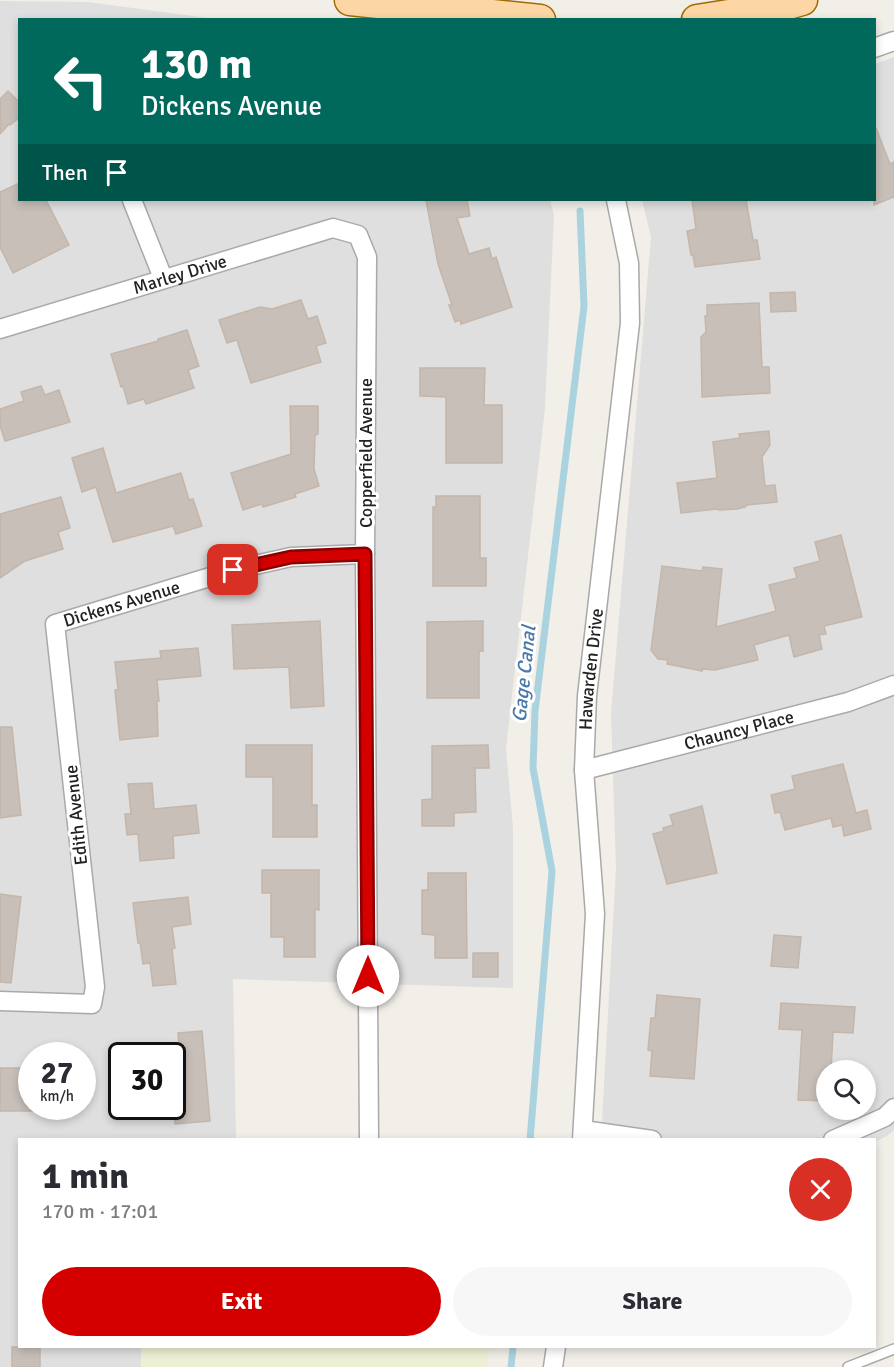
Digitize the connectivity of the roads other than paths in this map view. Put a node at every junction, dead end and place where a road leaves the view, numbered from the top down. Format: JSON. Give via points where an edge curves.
{"nodes":[{"id":1,"x":350,"y":0,"type":"edge"},
{"id":2,"x":534,"y":0,"type":"edge"},
{"id":3,"x":802,"y":0,"type":"edge"},
{"id":4,"x":521,"y":18,"type":"edge"},
{"id":5,"x":545,"y":18,"type":"edge"},
{"id":6,"x":710,"y":18,"type":"edge"},
{"id":7,"x":894,"y":41,"type":"edge"},
{"id":8,"x":876,"y":47,"type":"edge"},
{"id":9,"x":132,"y":201,"type":"edge"},
{"id":10,"x":616,"y":201,"type":"edge"},
{"id":11,"x":358,"y":235,"type":"joint"},
{"id":12,"x":163,"y":278,"type":"junction"},
{"id":13,"x":0,"y":329,"type":"edge"},
{"id":14,"x":365,"y":554,"type":"junction"},
{"id":15,"x":55,"y":624,"type":"joint"},
{"id":16,"x":894,"y":685,"type":"edge"},
{"id":17,"x":584,"y":770,"type":"junction"},
{"id":18,"x":0,"y":1001,"type":"edge"},
{"id":19,"x":894,"y":1108,"type":"edge"},
{"id":20,"x":582,"y":1135,"type":"edge"},
{"id":21,"x":369,"y":1138,"type":"edge"},
{"id":22,"x":624,"y":1138,"type":"edge"},
{"id":23,"x":837,"y":1138,"type":"edge"},
{"id":24,"x":556,"y":1348,"type":"edge"},
{"id":25,"x":894,"y":1349,"type":"edge"},
{"id":26,"x":553,"y":1367,"type":"edge"},
{"id":27,"x":849,"y":1367,"type":"edge"}],
"edges":[{"from":1,"to":4,"type":"main road"},
{"from":2,"to":5,"type":"street"},
{"from":3,"to":6,"type":"main road"},
{"from":7,"to":8,"type":"street"},
{"from":9,"to":12,"type":"street"},
{"from":10,"to":17,"type":"street","name":"Hawarden Drive","via":[[629,263],[630,323],[587,696]]},
{"from":11,"to":12,"type":"street","name":"Marley Drive","via":[[333,228]]},
{"from":11,"to":14,"type":"street","name":"Copperfield Avenue","via":[[368,257]]},
{"from":12,"to":13,"type":"street","name":"Marley Drive"},
{"from":14,"to":15,"type":"street","name":"Dickens Avenue","via":[[291,557],[233,570]]},
{"from":14,"to":21,"type":"street","name":"Copperfield Avenue"},
{"from":15,"to":18,"type":"street","name":"Edith Avenue","via":[[95,987],[92,1004]]},
{"from":16,"to":17,"type":"street","name":"Chauncy Place","via":[[848,702]]},
{"from":17,"to":20,"type":"street","name":"Hawarden Drive","via":[[595,914]]},
{"from":19,"to":23,"type":"street","via":[[885,1117]]},
{"from":20,"to":22,"type":"street"},
{"from":24,"to":26,"type":"street"},
{"from":25,"to":27,"type":"lane"}]}
